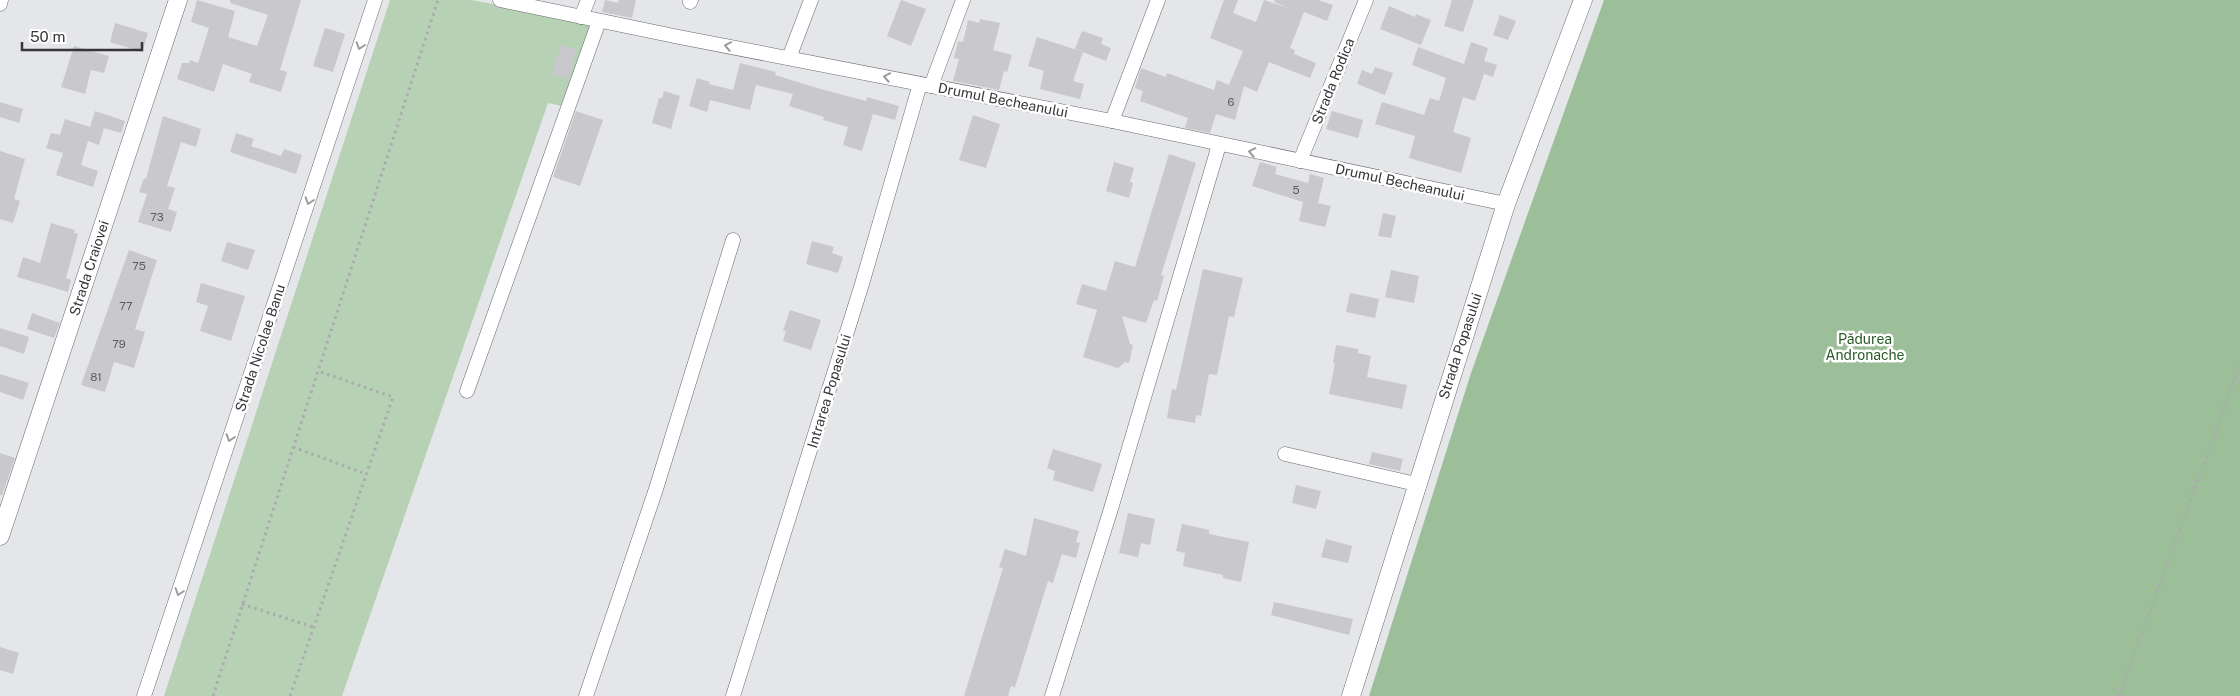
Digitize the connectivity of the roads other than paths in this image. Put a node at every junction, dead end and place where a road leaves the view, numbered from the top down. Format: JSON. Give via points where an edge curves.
{"nodes":[{"id":1,"x":1,"y":0,"type":"edge"},
{"id":2,"x":178,"y":0,"type":"edge"},
{"id":3,"x":375,"y":0,"type":"edge"},
{"id":4,"x":500,"y":0,"type":"edge"},
{"id":5,"x":588,"y":0,"type":"edge"},
{"id":6,"x":811,"y":0,"type":"edge"},
{"id":7,"x":963,"y":0,"type":"edge"},
{"id":8,"x":1158,"y":0,"type":"edge"},
{"id":9,"x":1366,"y":0,"type":"edge"},
{"id":10,"x":1583,"y":0,"type":"edge"},
{"id":11,"x":0,"y":4,"type":"edge"},
{"id":12,"x":581,"y":17,"type":"junction"},
{"id":13,"x":599,"y":21,"type":"junction"},
{"id":14,"x":789,"y":58,"type":"junction"},
{"id":15,"x":926,"y":85,"type":"junction"},
{"id":16,"x":1112,"y":121,"type":"junction"},
{"id":17,"x":1219,"y":145,"type":"junction"},
{"id":18,"x":1300,"y":161,"type":"junction"},
{"id":19,"x":1506,"y":204,"type":"junction"},
{"id":20,"x":733,"y":240,"type":"dead end"},
{"id":21,"x":467,"y":391,"type":"dead end"},
{"id":22,"x":1286,"y":454,"type":"dead end"},
{"id":23,"x":1416,"y":484,"type":"junction"},
{"id":24,"x":0,"y":536,"type":"edge"},
{"id":25,"x":144,"y":696,"type":"edge"},
{"id":26,"x":586,"y":696,"type":"edge"},
{"id":27,"x":734,"y":696,"type":"edge"},
{"id":28,"x":1052,"y":696,"type":"edge"},
{"id":29,"x":1351,"y":696,"type":"edge"}],
"edges":[{"from":1,"to":11,"type":"street"},
{"from":2,"to":24,"type":"street","name":"Strada Craiovei"},
{"from":3,"to":25,"type":"street","name":"Strada Nicolae Banu","one_way":true},
{"from":4,"to":12,"type":"street","name":"Drumul Becheanului"},
{"from":5,"to":12,"type":"street"},
{"from":6,"to":14,"type":"street"},
{"from":7,"to":15,"type":"street","name":"Intrarea Popasului"},
{"from":8,"to":16,"type":"street"},
{"from":9,"to":18,"type":"street","name":"Strada Rodica"},
{"from":10,"to":19,"type":"street","name":"Strada Popasului"},
{"from":12,"to":13,"type":"street","name":"Drumul Becheanului"},
{"from":14,"to":13,"type":"street","name":"Drumul Becheanului","one_way":true},
{"from":13,"to":21,"type":"street"},
{"from":15,"to":14,"type":"street","name":"Drumul Becheanului","one_way":true},
{"from":15,"to":16,"type":"street","name":"Drumul Becheanului"},
{"from":15,"to":27,"type":"street","name":"Intrarea Popasului"},
{"from":16,"to":17,"type":"street","name":"Drumul Becheanului"},
{"from":18,"to":17,"type":"street","name":"Drumul Becheanului","one_way":true},
{"from":17,"to":28,"type":"street"},
{"from":18,"to":19,"type":"street","name":"Drumul Becheanului"},
{"from":19,"to":23,"type":"street","name":"Strada Popasului"},
{"from":20,"to":26,"type":"street","via":[[656,489]]},
{"from":22,"to":23,"type":"street"},
{"from":23,"to":29,"type":"street","name":"Strada Popasului"}]}
